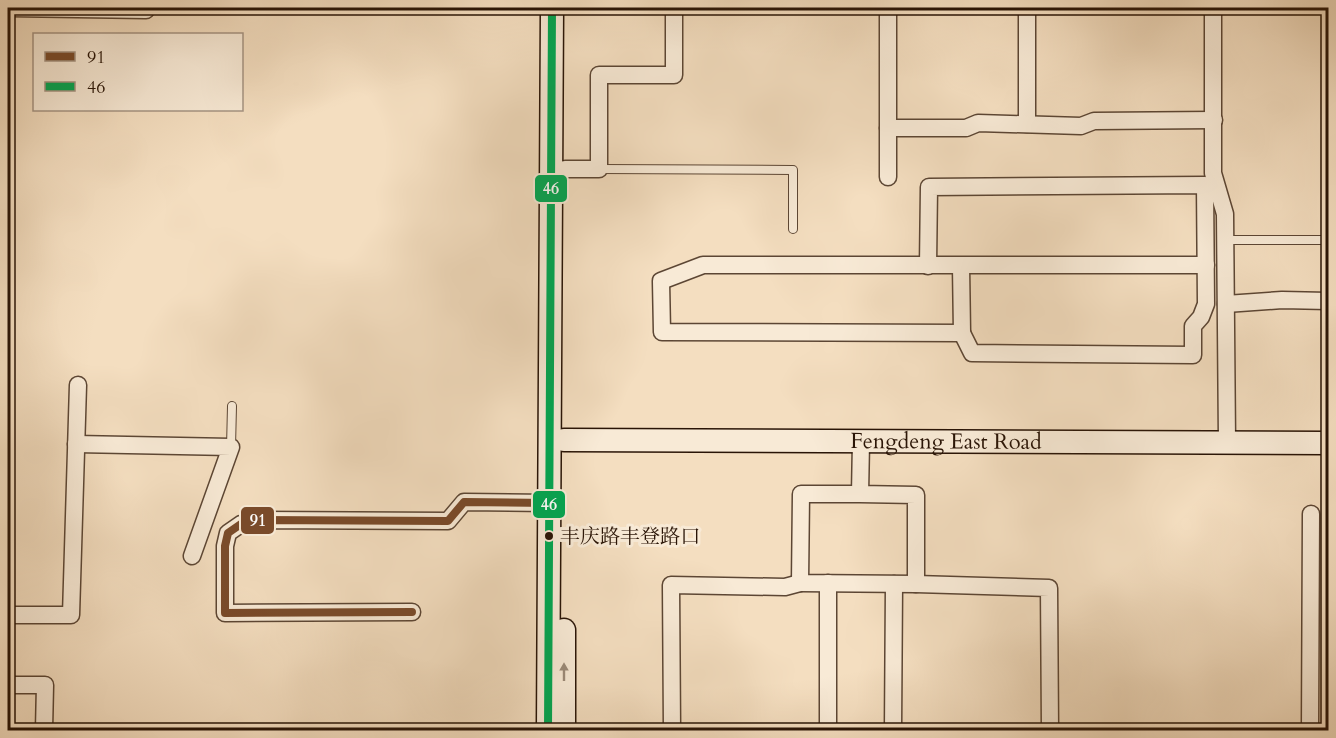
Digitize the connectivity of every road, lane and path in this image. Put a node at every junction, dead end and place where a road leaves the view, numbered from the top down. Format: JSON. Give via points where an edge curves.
{"nodes":[{"id":1,"x":8,"y":8,"type":"edge"},
{"id":2,"x":552,"y":8,"type":"edge"},
{"id":3,"x":566,"y":8,"type":"edge"},
{"id":4,"x":674,"y":8,"type":"edge"},
{"id":5,"x":888,"y":8,"type":"edge"},
{"id":6,"x":1027,"y":8,"type":"edge"},
{"id":7,"x":1213,"y":8,"type":"edge"},
{"id":8,"x":146,"y":10,"type":"dead end"},
{"id":9,"x":1214,"y":120,"type":"junction"},
{"id":10,"x":1027,"y":124,"type":"junction"},
{"id":11,"x":888,"y":128,"type":"junction"},
{"id":12,"x":565,"y":169,"type":"junction"},
{"id":13,"x":599,"y":169,"type":"junction"},
{"id":14,"x":888,"y":177,"type":"dead end"},
{"id":15,"x":793,"y":229,"type":"dead end"},
{"id":16,"x":1226,"y":240,"type":"junction"},
{"id":17,"x":1329,"y":240,"type":"edge"},
{"id":18,"x":1206,"y":265,"type":"junction"},
{"id":19,"x":928,"y":266,"type":"junction"},
{"id":20,"x":961,"y":266,"type":"junction"},
{"id":21,"x":1329,"y":302,"type":"edge"},
{"id":22,"x":1206,"y":304,"type":"junction"},
{"id":23,"x":1226,"y":304,"type":"junction"},
{"id":24,"x":962,"y":333,"type":"junction"},
{"id":25,"x":78,"y":385,"type":"dead end"},
{"id":26,"x":232,"y":406,"type":"dead end"},
{"id":27,"x":564,"y":440,"type":"junction"},
{"id":28,"x":1227,"y":441,"type":"junction"},
{"id":29,"x":861,"y":442,"type":"junction"},
{"id":30,"x":1329,"y":442,"type":"edge"},
{"id":31,"x":76,"y":444,"type":"junction"},
{"id":32,"x":231,"y":447,"type":"junction"},
{"id":33,"x":860,"y":494,"type":"junction"},
{"id":34,"x":549,"y":503,"type":"junction"},
{"id":35,"x":1311,"y":514,"type":"dead end"},
{"id":36,"x":192,"y":556,"type":"dead end"},
{"id":37,"x":800,"y":583,"type":"junction"},
{"id":38,"x":828,"y":583,"type":"junction"},
{"id":39,"x":894,"y":584,"type":"junction"},
{"id":40,"x":916,"y":584,"type":"junction"},
{"id":41,"x":412,"y":612,"type":"dead end"},
{"id":42,"x":8,"y":615,"type":"edge"},
{"id":43,"x":8,"y":685,"type":"edge"},
{"id":44,"x":44,"y":730,"type":"edge"},
{"id":45,"x":548,"y":730,"type":"edge"},
{"id":46,"x":564,"y":730,"type":"edge"},
{"id":47,"x":672,"y":730,"type":"edge"},
{"id":48,"x":828,"y":730,"type":"edge"},
{"id":49,"x":893,"y":730,"type":"edge"},
{"id":50,"x":1050,"y":730,"type":"edge"},
{"id":51,"x":1310,"y":730,"type":"edge"}],
"edges":[{"from":1,"to":8,"type":"street"},
{"from":2,"to":34,"type":"street"},
{"from":3,"to":12,"type":"street"},
{"from":4,"to":13,"type":"street","via":[[674,75],[599,75]]},
{"from":5,"to":11,"type":"street"},
{"from":6,"to":10,"type":"street"},
{"from":7,"to":9,"type":"street"},
{"from":9,"to":10,"type":"street","via":[[1094,120],[1082,126]]},
{"from":9,"to":16,"type":"street","via":[[1213,173],[1225,214]]},
{"from":10,"to":11,"type":"street"},
{"from":11,"to":14,"type":"street"},
{"from":12,"to":13,"type":"street"},
{"from":12,"to":27,"type":"street"},
{"from":13,"to":15,"type":"lane","via":[[793,170]]},
{"from":16,"to":17,"type":"lane"},
{"from":16,"to":23,"type":"street"},
{"from":18,"to":19,"type":"street","via":[[1205,185],[928,187]]},
{"from":18,"to":20,"type":"street"},
{"from":18,"to":22,"type":"street"},
{"from":19,"to":20,"type":"street"},
{"from":19,"to":24,"type":"street","via":[[703,265],[661,281],[662,332]]},
{"from":20,"to":24,"type":"street"},
{"from":21,"to":23,"type":"street"},
{"from":22,"to":23,"type":"lane"},
{"from":22,"to":24,"type":"street","via":[[1193,326],[1193,355],[972,353]]},
{"from":23,"to":28,"type":"street"},
{"from":25,"to":31,"type":"street"},
{"from":26,"to":32,"type":"lane"},
{"from":27,"to":29,"type":"street","name":"Fengdeng East Road"},
{"from":46,"to":27,"type":"street","one_way":true},
{"from":28,"to":29,"type":"street","name":"Fengdeng East Road"},
{"from":28,"to":30,"type":"street","name":"Fengdeng East Road"},
{"from":29,"to":33,"type":"street"},
{"from":31,"to":32,"type":"street"},
{"from":31,"to":42,"type":"street","via":[[71,615]]},
{"from":32,"to":36,"type":"street"},
{"from":33,"to":37,"type":"street","via":[[801,494]]},
{"from":33,"to":40,"type":"street","via":[[916,495]]},
{"from":34,"to":41,"type":"street","via":[[465,502],[448,521],[259,520],[241,524],[228,533],[225,613]]},
{"from":34,"to":45,"type":"street"},
{"from":35,"to":51,"type":"street"},
{"from":37,"to":38,"type":"street"},
{"from":37,"to":47,"type":"street","via":[[785,587],[671,585]]},
{"from":38,"to":39,"type":"street"},
{"from":38,"to":48,"type":"street"},
{"from":39,"to":40,"type":"street"},
{"from":39,"to":49,"type":"street"},
{"from":40,"to":50,"type":"street","via":[[1049,588]]},
{"from":43,"to":44,"type":"street","via":[[45,685]]}]}
